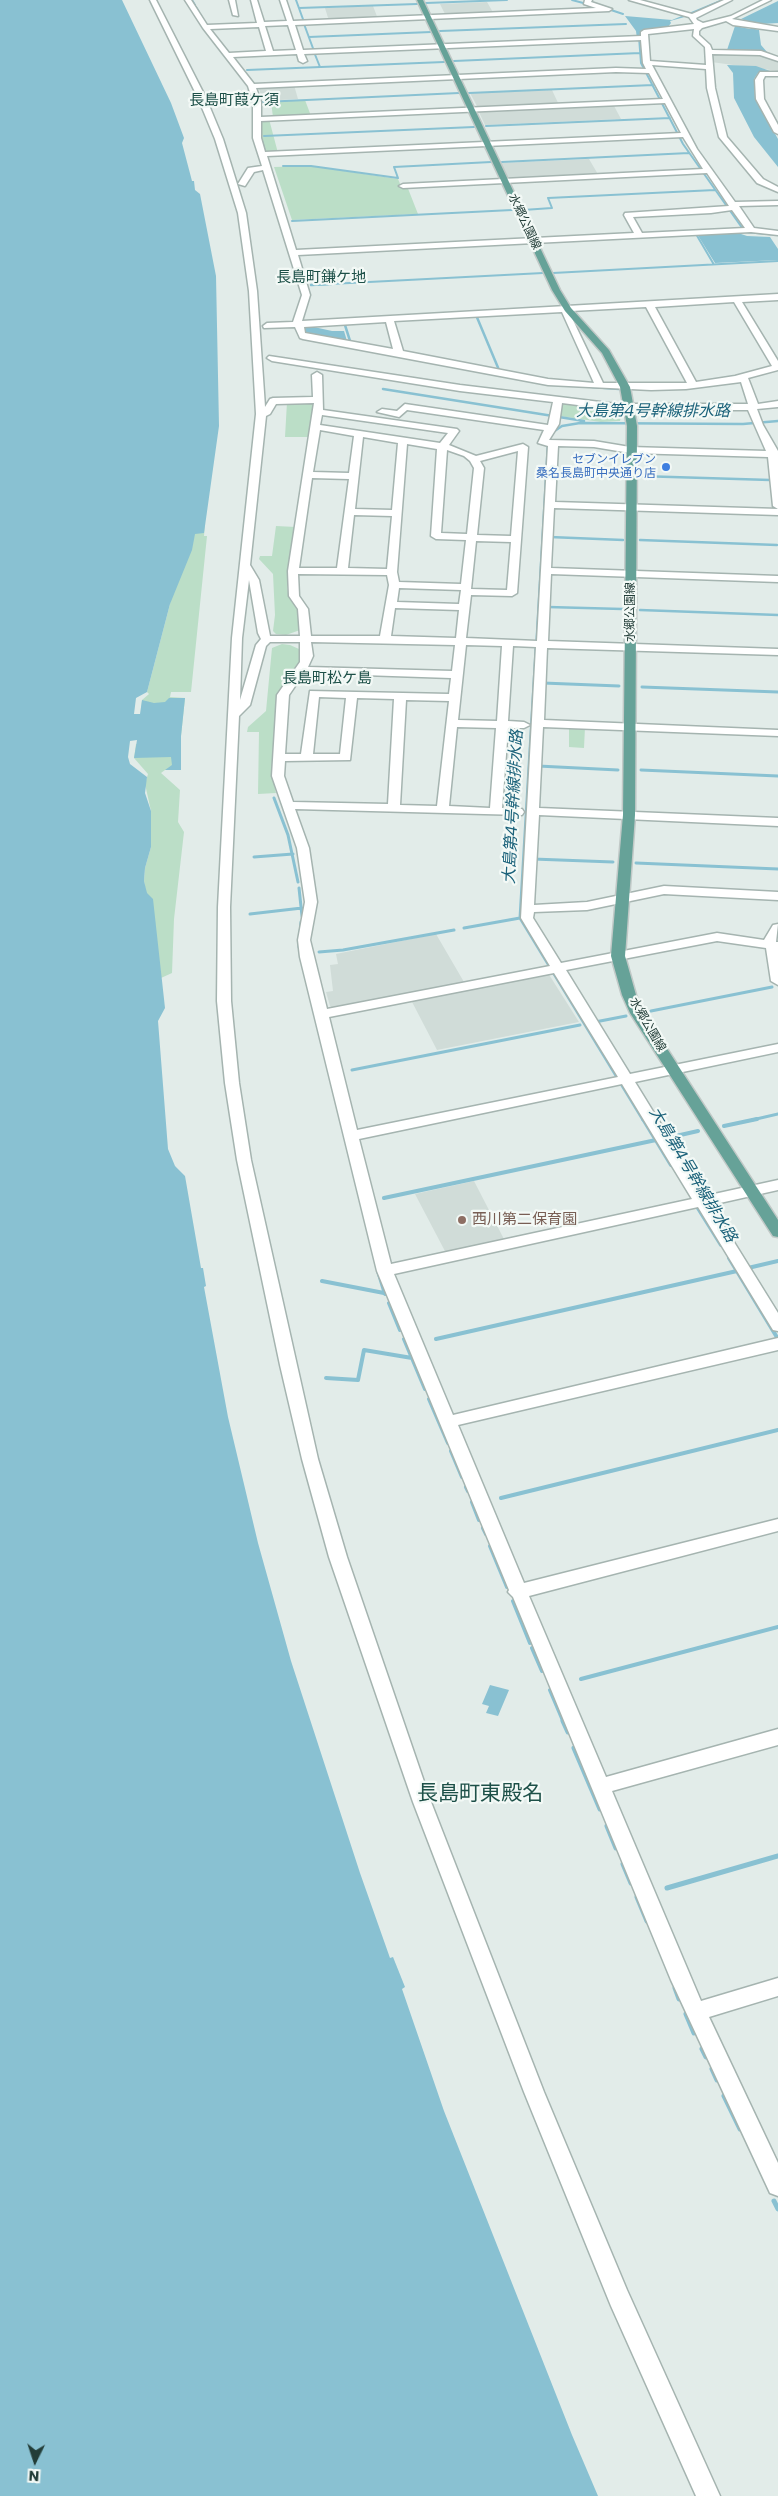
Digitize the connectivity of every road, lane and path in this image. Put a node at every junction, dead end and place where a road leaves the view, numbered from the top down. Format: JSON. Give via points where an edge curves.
{"nodes":[{"id":1,"x":153,"y":0,"type":"edge"},
{"id":2,"x":188,"y":0,"type":"edge"},
{"id":3,"x":232,"y":0,"type":"edge"},
{"id":4,"x":254,"y":0,"type":"edge"},
{"id":5,"x":282,"y":0,"type":"edge"},
{"id":6,"x":420,"y":0,"type":"edge"},
{"id":7,"x":589,"y":0,"type":"edge"},
{"id":8,"x":632,"y":0,"type":"edge"},
{"id":9,"x":729,"y":0,"type":"edge"},
{"id":10,"x":768,"y":0,"type":"edge"},
{"id":11,"x":676,"y":3,"type":"dead end"},
{"id":12,"x":662,"y":8,"type":"junction"},
{"id":13,"x":247,"y":15,"type":"junction"},
{"id":14,"x":226,"y":16,"type":"dead end"},
{"id":15,"x":689,"y":16,"type":"junction"},
{"id":16,"x":208,"y":17,"type":"dead end"},
{"id":17,"x":428,"y":17,"type":"junction"},
{"id":18,"x":727,"y":19,"type":"junction"},
{"id":19,"x":174,"y":21,"type":"dead end"},
{"id":20,"x":290,"y":23,"type":"junction"},
{"id":21,"x":262,"y":24,"type":"junction"},
{"id":22,"x":701,"y":25,"type":"junction"},
{"id":23,"x":209,"y":27,"type":"junction"},
{"id":24,"x":169,"y":29,"type":"junction"},
{"id":25,"x":778,"y":31,"type":"edge"},
{"id":26,"x":256,"y":34,"type":"dead end"},
{"id":27,"x":265,"y":34,"type":"junction"},
{"id":28,"x":219,"y":36,"type":"dead end"},
{"id":29,"x":641,"y":38,"type":"junction"},
{"id":30,"x":183,"y":40,"type":"dead end"},
{"id":31,"x":227,"y":46,"type":"dead end"},
{"id":32,"x":442,"y":46,"type":"junction"},
{"id":33,"x":300,"y":52,"type":"junction"},
{"id":34,"x":708,"y":52,"type":"junction"},
{"id":35,"x":270,"y":53,"type":"junction"},
{"id":36,"x":231,"y":55,"type":"junction"},
{"id":37,"x":778,"y":58,"type":"edge"},
{"id":38,"x":293,"y":62,"type":"dead end"},
{"id":39,"x":647,"y":63,"type":"junction"},
{"id":40,"x":244,"y":65,"type":"dead end"},
{"id":41,"x":710,"y":67,"type":"junction"},
{"id":42,"x":648,"y":71,"type":"junction"},
{"id":43,"x":778,"y":74,"type":"edge"},
{"id":44,"x":456,"y":77,"type":"junction"},
{"id":45,"x":252,"y":86,"type":"junction"},
{"id":46,"x":668,"y":101,"type":"junction"},
{"id":47,"x":472,"y":110,"type":"junction"},
{"id":48,"x":257,"y":119,"type":"junction"},
{"id":49,"x":778,"y":132,"type":"edge"},
{"id":50,"x":684,"y":135,"type":"junction"},
{"id":51,"x":488,"y":144,"type":"junction"},
{"id":52,"x":266,"y":154,"type":"junction"},
{"id":53,"x":267,"y":166,"type":"junction"},
{"id":54,"x":238,"y":167,"type":"dead end"},
{"id":55,"x":705,"y":171,"type":"junction"},
{"id":56,"x":505,"y":181,"type":"junction"},
{"id":57,"x":233,"y":184,"type":"junction"},
{"id":58,"x":242,"y":184,"type":"dead end"},
{"id":59,"x":403,"y":186,"type":"dead end"},
{"id":60,"x":778,"y":190,"type":"edge"},
{"id":61,"x":778,"y":203,"type":"edge"},
{"id":62,"x":731,"y":206,"type":"junction"},
{"id":63,"x":746,"y":230,"type":"junction"},
{"id":64,"x":778,"y":232,"type":"edge"},
{"id":65,"x":639,"y":235,"type":"junction"},
{"id":66,"x":533,"y":240,"type":"junction"},
{"id":67,"x":296,"y":253,"type":"junction"},
{"id":68,"x":778,"y":297,"type":"edge"},
{"id":69,"x":736,"y":299,"type":"junction"},
{"id":70,"x":649,"y":304,"type":"junction"},
{"id":71,"x":568,"y":309,"type":"junction"},
{"id":72,"x":389,"y":318,"type":"junction"},
{"id":73,"x":297,"y":324,"type":"junction"},
{"id":74,"x":267,"y":326,"type":"dead end"},
{"id":75,"x":399,"y":354,"type":"junction"},
{"id":76,"x":272,"y":358,"type":"dead end"},
{"id":77,"x":777,"y":367,"type":"edge"},
{"id":78,"x":317,"y":376,"type":"dead end"},
{"id":79,"x":743,"y":379,"type":"junction"},
{"id":80,"x":693,"y":385,"type":"junction"},
{"id":81,"x":600,"y":386,"type":"junction"},
{"id":82,"x":625,"y":387,"type":"junction"},
{"id":83,"x":558,"y":400,"type":"junction"},
{"id":84,"x":778,"y":404,"type":"edge"},
{"id":85,"x":318,"y":405,"type":"junction"},
{"id":86,"x":630,"y":407,"type":"junction"},
{"id":87,"x":753,"y":407,"type":"junction"},
{"id":88,"x":261,"y":414,"type":"junction"},
{"id":89,"x":316,"y":427,"type":"junction"},
{"id":90,"x":550,"y":428,"type":"junction"},
{"id":91,"x":359,"y":434,"type":"junction"},
{"id":92,"x":403,"y":440,"type":"junction"},
{"id":93,"x":550,"y":443,"type":"junction"},
{"id":94,"x":443,"y":446,"type":"junction"},
{"id":95,"x":630,"y":450,"type":"junction"},
{"id":96,"x":776,"y":454,"type":"edge"},
{"id":97,"x":474,"y":459,"type":"junction"},
{"id":98,"x":308,"y":475,"type":"junction"},
{"id":99,"x":354,"y":476,"type":"junction"},
{"id":100,"x":549,"y":505,"type":"junction"},
{"id":101,"x":778,"y":506,"type":"edge"},
{"id":102,"x":631,"y":508,"type":"junction"},
{"id":103,"x":349,"y":512,"type":"junction"},
{"id":104,"x":778,"y":512,"type":"edge"},
{"id":105,"x":396,"y":513,"type":"junction"},
{"id":106,"x":778,"y":517,"type":"edge"},
{"id":107,"x":472,"y":537,"type":"junction"},
{"id":108,"x":516,"y":539,"type":"junction"},
{"id":109,"x":245,"y":565,"type":"junction"},
{"id":110,"x":293,"y":571,"type":"junction"},
{"id":111,"x":546,"y":571,"type":"junction"},
{"id":112,"x":342,"y":572,"type":"junction"},
{"id":113,"x":392,"y":572,"type":"junction"},
{"id":114,"x":631,"y":574,"type":"junction"},
{"id":115,"x":778,"y":579,"type":"edge"},
{"id":116,"x":394,"y":586,"type":"junction"},
{"id":117,"x":466,"y":590,"type":"junction"},
{"id":118,"x":392,"y":605,"type":"junction"},
{"id":119,"x":465,"y":607,"type":"junction"},
{"id":120,"x":267,"y":639,"type":"junction"},
{"id":121,"x":307,"y":639,"type":"junction"},
{"id":122,"x":385,"y":639,"type":"junction"},
{"id":123,"x":461,"y":641,"type":"junction"},
{"id":124,"x":508,"y":643,"type":"junction"},
{"id":125,"x":537,"y":644,"type":"junction"},
{"id":126,"x":631,"y":647,"type":"junction"},
{"id":127,"x":778,"y":652,"type":"edge"},
{"id":128,"x":302,"y":670,"type":"junction"},
{"id":129,"x":458,"y":675,"type":"junction"},
{"id":130,"x":352,"y":695,"type":"junction"},
{"id":131,"x":400,"y":696,"type":"junction"},
{"id":132,"x":455,"y":698,"type":"junction"},
{"id":133,"x":233,"y":715,"type":"junction"},
{"id":134,"x":452,"y":722,"type":"junction"},
{"id":135,"x":537,"y":723,"type":"junction"},
{"id":136,"x":502,"y":724,"type":"junction"},
{"id":137,"x":524,"y":725,"type":"dead end"},
{"id":138,"x":630,"y":727,"type":"junction"},
{"id":139,"x":778,"y":733,"type":"edge"},
{"id":140,"x":280,"y":757,"type":"junction"},
{"id":141,"x":306,"y":757,"type":"junction"},
{"id":142,"x":287,"y":805,"type":"junction"},
{"id":143,"x":394,"y":807,"type":"junction"},
{"id":144,"x":443,"y":808,"type":"junction"},
{"id":145,"x":496,"y":810,"type":"junction"},
{"id":146,"x":533,"y":811,"type":"junction"},
{"id":147,"x":518,"y":812,"type":"dead end"},
{"id":148,"x":629,"y":815,"type":"junction"},
{"id":149,"x":778,"y":822,"type":"edge"},
{"id":150,"x":778,"y":896,"type":"edge"},
{"id":151,"x":621,"y":898,"type":"junction"},
{"id":152,"x":527,"y":909,"type":"junction"},
{"id":153,"x":778,"y":928,"type":"edge"},
{"id":154,"x":773,"y":945,"type":"edge"},
{"id":155,"x":618,"y":956,"type":"junction"},
{"id":156,"x":554,"y":969,"type":"junction"},
{"id":157,"x":778,"y":981,"type":"edge"},
{"id":158,"x":322,"y":1014,"type":"junction"},
{"id":159,"x":778,"y":1048,"type":"edge"},
{"id":160,"x":674,"y":1070,"type":"junction"},
{"id":161,"x":622,"y":1080,"type":"junction"},
{"id":162,"x":351,"y":1136,"type":"junction"},
{"id":163,"x":778,"y":1185,"type":"edge"},
{"id":164,"x":752,"y":1191,"type":"junction"},
{"id":165,"x":697,"y":1203,"type":"junction"},
{"id":166,"x":778,"y":1232,"type":"edge"},
{"id":167,"x":385,"y":1271,"type":"junction"},
{"id":168,"x":778,"y":1326,"type":"edge"},
{"id":169,"x":775,"y":1344,"type":"edge"},
{"id":170,"x":447,"y":1422,"type":"junction"},
{"id":171,"x":778,"y":1525,"type":"edge"},
{"id":172,"x":517,"y":1592,"type":"junction"},
{"id":173,"x":778,"y":1737,"type":"edge"},
{"id":174,"x":599,"y":1787,"type":"junction"},
{"id":175,"x":778,"y":1987,"type":"edge"},
{"id":176,"x":695,"y":2012,"type":"junction"},
{"id":177,"x":778,"y":2186,"type":"edge"},
{"id":178,"x":708,"y":2496,"type":"edge"}],
"edges":[{"from":1,"to":24,"type":"street"},
{"from":2,"to":23,"type":"street"},
{"from":3,"to":13,"type":"street"},
{"from":4,"to":13,"type":"street"},
{"from":5,"to":20,"type":"street"},
{"from":6,"to":17,"type":"main road","name":"水郷公園線"},
{"from":7,"to":17,"type":"street","via":[[586,3],[609,9]]},
{"from":8,"to":12,"type":"street"},
{"from":9,"to":15,"type":"street"},
{"from":10,"to":18,"type":"street"},
{"from":11,"to":12,"type":"street"},
{"from":12,"to":15,"type":"street"},
{"from":13,"to":14,"type":"street"},
{"from":13,"to":21,"type":"street"},
{"from":15,"to":22,"type":"street"},
{"from":16,"to":23,"type":"street"},
{"from":17,"to":20,"type":"street"},
{"from":17,"to":32,"type":"main road","name":"水郷公園線"},
{"from":18,"to":22,"type":"street"},
{"from":18,"to":25,"type":"street","via":[[733,23]]},
{"from":19,"to":24,"type":"street"},
{"from":20,"to":21,"type":"street"},
{"from":20,"to":33,"type":"street"},
{"from":21,"to":23,"type":"street"},
{"from":21,"to":27,"type":"street"},
{"from":22,"to":29,"type":"street","via":[[644,32]]},
{"from":22,"to":34,"type":"street","via":[[696,30],[696,37],[708,46]]},
{"from":23,"to":28,"type":"street"},
{"from":23,"to":36,"type":"street"},
{"from":24,"to":30,"type":"street"},
{"from":24,"to":57,"type":"street","via":[[216,131]]},
{"from":26,"to":27,"type":"street"},
{"from":27,"to":35,"type":"street","via":[[264,44]]},
{"from":29,"to":32,"type":"street"},
{"from":29,"to":39,"type":"street"},
{"from":31,"to":36,"type":"street"},
{"from":32,"to":33,"type":"street"},
{"from":32,"to":44,"type":"main road","name":"水郷公園線"},
{"from":33,"to":35,"type":"street"},
{"from":33,"to":38,"type":"street","via":[[305,62]]},
{"from":34,"to":37,"type":"street","via":[[761,53]]},
{"from":34,"to":41,"type":"street"},
{"from":35,"to":36,"type":"street"},
{"from":36,"to":40,"type":"street"},
{"from":36,"to":45,"type":"street"},
{"from":39,"to":41,"type":"street"},
{"from":39,"to":42,"type":"street"},
{"from":41,"to":60,"type":"street","via":[[711,88],[723,137],[760,181]]},
{"from":42,"to":44,"type":"street"},
{"from":42,"to":46,"type":"street"},
{"from":43,"to":49,"type":"street","via":[[763,74],[759,80],[760,99]]},
{"from":44,"to":45,"type":"street"},
{"from":44,"to":47,"type":"main road","name":"水郷公園線"},
{"from":45,"to":48,"type":"street","via":[[257,102]]},
{"from":46,"to":47,"type":"street"},
{"from":46,"to":50,"type":"street"},
{"from":47,"to":48,"type":"street"},
{"from":47,"to":51,"type":"main road","name":"水郷公園線"},
{"from":48,"to":52,"type":"street","via":[[257,138]]},
{"from":50,"to":51,"type":"street"},
{"from":50,"to":55,"type":"street"},
{"from":51,"to":52,"type":"street"},
{"from":51,"to":56,"type":"main road","name":"水郷公園線"},
{"from":52,"to":53,"type":"street"},
{"from":53,"to":58,"type":"street","via":[[250,170]]},
{"from":53,"to":67,"type":"street"},
{"from":54,"to":57,"type":"street"},
{"from":55,"to":56,"type":"street"},
{"from":55,"to":62,"type":"street"},
{"from":56,"to":59,"type":"street"},
{"from":56,"to":66,"type":"main road","name":"水郷公園線"},
{"from":57,"to":88,"type":"street","via":[[246,237],[254,291]]},
{"from":61,"to":62,"type":"street"},
{"from":62,"to":63,"type":"street"},
{"from":62,"to":65,"type":"street","via":[[710,211],[628,215]]},
{"from":63,"to":64,"type":"street"},
{"from":63,"to":65,"type":"street"},
{"from":65,"to":66,"type":"street"},
{"from":66,"to":67,"type":"street"},
{"from":66,"to":71,"type":"main road","name":"水郷公園線"},
{"from":67,"to":73,"type":"street","via":[[306,295],[296,318]]},
{"from":68,"to":69,"type":"street"},
{"from":69,"to":70,"type":"street"},
{"from":69,"to":77,"type":"street"},
{"from":70,"to":71,"type":"street"},
{"from":70,"to":80,"type":"street"},
{"from":71,"to":72,"type":"street"},
{"from":71,"to":81,"type":"street","via":[[566,314]]},
{"from":71,"to":82,"type":"main road","name":"水郷公園線","via":[[606,352]]},
{"from":72,"to":73,"type":"street"},
{"from":72,"to":75,"type":"street"},
{"from":73,"to":74,"type":"street"},
{"from":73,"to":75,"type":"street","via":[[305,340],[312,336]]},
{"from":75,"to":81,"type":"street","via":[[548,382]]},
{"from":76,"to":83,"type":"street"},
{"from":77,"to":79,"type":"street"},
{"from":78,"to":85,"type":"street"},
{"from":79,"to":80,"type":"street"},
{"from":79,"to":87,"type":"street"},
{"from":80,"to":82,"type":"street"},
{"from":81,"to":82,"type":"street"},
{"from":82,"to":86,"type":"main road","name":"水郷公園線"},
{"from":83,"to":86,"type":"street"},
{"from":83,"to":90,"type":"street","via":[[554,424]]},
{"from":84,"to":87,"type":"street"},
{"from":85,"to":88,"type":"street","via":[[273,400]]},
{"from":85,"to":89,"type":"street"},
{"from":85,"to":90,"type":"street","via":[[399,414],[405,407]]},
{"from":85,"to":94,"type":"street","via":[[454,431]]},
{"from":86,"to":87,"type":"street"},
{"from":86,"to":95,"type":"main road","name":"水郷公園線"},
{"from":87,"to":96,"type":"street","via":[[757,424]]},
{"from":88,"to":109,"type":"street"},
{"from":89,"to":91,"type":"street"},
{"from":89,"to":98,"type":"street"},
{"from":90,"to":93,"type":"street","via":[[543,443]]},
{"from":91,"to":92,"type":"street"},
{"from":91,"to":99,"type":"street"},
{"from":92,"to":94,"type":"street"},
{"from":92,"to":105,"type":"street"},
{"from":93,"to":95,"type":"street","via":[[594,444]]},
{"from":93,"to":100,"type":"street"},
{"from":94,"to":97,"type":"street","via":[[460,450]]},
{"from":94,"to":107,"type":"street","via":[[436,536]]},
{"from":95,"to":96,"type":"street"},
{"from":95,"to":102,"type":"main road","name":"水郷公園線"},
{"from":96,"to":101,"type":"street"},
{"from":97,"to":107,"type":"street","via":[[479,468]]},
{"from":97,"to":108,"type":"street","via":[[523,447]]},
{"from":98,"to":99,"type":"street"},
{"from":98,"to":110,"type":"street"},
{"from":99,"to":103,"type":"street"},
{"from":100,"to":102,"type":"street"},
{"from":100,"to":111,"type":"street"},
{"from":102,"to":104,"type":"street"},
{"from":102,"to":114,"type":"main road","name":"水郷公園線"},
{"from":103,"to":105,"type":"street"},
{"from":103,"to":112,"type":"street"},
{"from":104,"to":106,"type":"street"},
{"from":105,"to":113,"type":"street"},
{"from":107,"to":108,"type":"street"},
{"from":107,"to":117,"type":"street"},
{"from":108,"to":117,"type":"street","via":[[512,593]]},
{"from":109,"to":120,"type":"street","via":[[254,580],[263,634]]},
{"from":109,"to":133,"type":"street"},
{"from":110,"to":112,"type":"street"},
{"from":110,"to":121,"type":"street","via":[[292,589],[303,609]]},
{"from":111,"to":114,"type":"street"},
{"from":111,"to":125,"type":"street"},
{"from":112,"to":113,"type":"street"},
{"from":113,"to":116,"type":"street"},
{"from":114,"to":115,"type":"street"},
{"from":114,"to":126,"type":"main road","name":"水郷公園線"},
{"from":116,"to":117,"type":"street"},
{"from":116,"to":118,"type":"street"},
{"from":117,"to":119,"type":"street"},
{"from":118,"to":119,"type":"street"},
{"from":118,"to":122,"type":"street"},
{"from":119,"to":123,"type":"street"},
{"from":120,"to":121,"type":"street"},
{"from":120,"to":133,"type":"street","via":[[261,644],[244,705]]},
{"from":121,"to":122,"type":"street"},
{"from":121,"to":128,"type":"street","via":[[306,662]]},
{"from":122,"to":123,"type":"street"},
{"from":123,"to":124,"type":"street"},
{"from":123,"to":129,"type":"street"},
{"from":124,"to":125,"type":"street"},
{"from":124,"to":136,"type":"street"},
{"from":125,"to":126,"type":"street"},
{"from":125,"to":135,"type":"street"},
{"from":126,"to":127,"type":"street"},
{"from":126,"to":138,"type":"main road","name":"水郷公園線"},
{"from":128,"to":129,"type":"street"},
{"from":128,"to":140,"type":"street","via":[[283,695]]},
{"from":129,"to":132,"type":"street"},
{"from":130,"to":131,"type":"street"},
{"from":130,"to":141,"type":"street","via":[[314,693]]},
{"from":130,"to":141,"type":"street","via":[[346,758]]},
{"from":131,"to":132,"type":"street"},
{"from":131,"to":143,"type":"street"},
{"from":132,"to":134,"type":"street"},
{"from":133,"to":178,"type":"street","via":[[223,964],[232,1083],[244,1160],[310,1459],[338,1557],[426,1811],[534,2092],[619,2298]]},
{"from":134,"to":136,"type":"street"},
{"from":134,"to":144,"type":"street"},
{"from":135,"to":138,"type":"street"},
{"from":135,"to":146,"type":"street"},
{"from":136,"to":137,"type":"street"},
{"from":136,"to":145,"type":"street"},
{"from":138,"to":139,"type":"street"},
{"from":138,"to":148,"type":"main road","name":"水郷公園線"},
{"from":140,"to":141,"type":"street"},
{"from":140,"to":142,"type":"street","via":[[278,776]]},
{"from":142,"to":143,"type":"street"},
{"from":142,"to":158,"type":"street","via":[[303,848],[311,902],[304,940]]},
{"from":143,"to":144,"type":"street"},
{"from":144,"to":145,"type":"street"},
{"from":145,"to":147,"type":"street"},
{"from":146,"to":148,"type":"street"},
{"from":146,"to":152,"type":"street"},
{"from":148,"to":149,"type":"street"},
{"from":148,"to":151,"type":"main road","name":"水郷公園線"},
{"from":150,"to":151,"type":"street","via":[[664,890]]},
{"from":151,"to":152,"type":"street","via":[[587,906]]},
{"from":151,"to":155,"type":"main road","name":"水郷公園線"},
{"from":152,"to":156,"type":"street","via":[[527,918]]},
{"from":153,"to":154,"type":"street"},
{"from":154,"to":155,"type":"street","via":[[717,938]]},
{"from":154,"to":157,"type":"street"},
{"from":155,"to":156,"type":"street"},
{"from":155,"to":160,"type":"main road","name":"水郷公園線","via":[[637,1013]]},
{"from":156,"to":158,"type":"street"},
{"from":156,"to":161,"type":"street"},
{"from":158,"to":162,"type":"street"},
{"from":159,"to":160,"type":"street"},
{"from":160,"to":161,"type":"street"},
{"from":160,"to":164,"type":"main road","name":"水郷公園線"},
{"from":161,"to":162,"type":"street"},
{"from":161,"to":165,"type":"street"},
{"from":162,"to":167,"type":"street"},
{"from":163,"to":164,"type":"street"},
{"from":164,"to":165,"type":"street"},
{"from":164,"to":166,"type":"main road","name":"水郷公園線"},
{"from":165,"to":167,"type":"street"},
{"from":165,"to":168,"type":"street"},
{"from":167,"to":170,"type":"street"},
{"from":169,"to":170,"type":"street"},
{"from":170,"to":172,"type":"street"},
{"from":171,"to":172,"type":"street"},
{"from":172,"to":174,"type":"street"},
{"from":173,"to":174,"type":"street"},
{"from":174,"to":176,"type":"street"},
{"from":175,"to":176,"type":"street"},
{"from":176,"to":177,"type":"street"}]}
